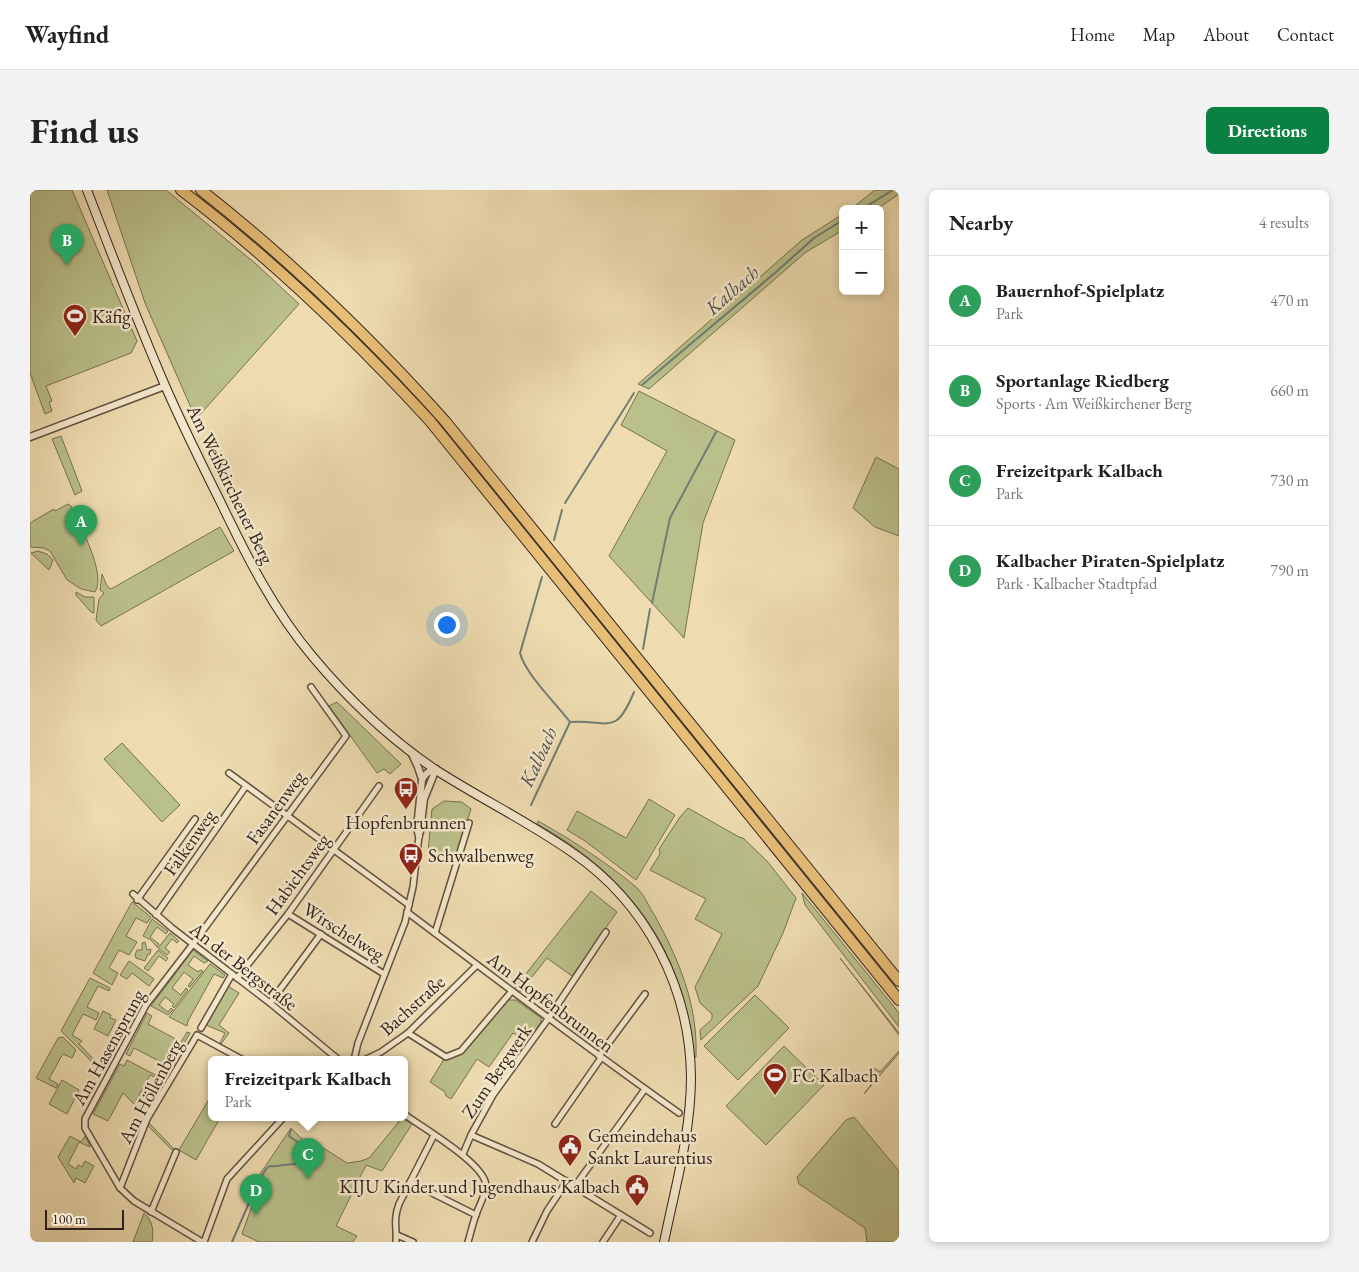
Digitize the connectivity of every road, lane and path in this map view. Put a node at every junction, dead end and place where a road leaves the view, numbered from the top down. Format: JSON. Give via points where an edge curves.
{"nodes":[{"id":1,"x":87,"y":190,"type":"edge"},
{"id":2,"x":180,"y":190,"type":"edge"},
{"id":3,"x":201,"y":190,"type":"edge"},
{"id":4,"x":165,"y":386,"type":"junction"},
{"id":5,"x":30,"y":437,"type":"edge"},
{"id":6,"x":312,"y":687,"type":"dead end"},
{"id":7,"x":411,"y":752,"type":"junction"},
{"id":8,"x":436,"y":769,"type":"junction"},
{"id":9,"x":229,"y":773,"type":"dead end"},
{"id":10,"x":448,"y":777,"type":"junction"},
{"id":11,"x":422,"y":780,"type":"junction"},
{"id":12,"x":430,"y":782,"type":"junction"},
{"id":13,"x":246,"y":786,"type":"junction"},
{"id":14,"x":379,"y":786,"type":"dead end"},
{"id":15,"x":287,"y":816,"type":"junction"},
{"id":16,"x":195,"y":819,"type":"dead end"},
{"id":17,"x":469,"y":823,"type":"dead end"},
{"id":18,"x":419,"y":836,"type":"junction"},
{"id":19,"x":334,"y":850,"type":"junction"},
{"id":20,"x":133,"y":894,"type":"dead end"},
{"id":21,"x":138,"y":900,"type":"junction"},
{"id":22,"x":409,"y":905,"type":"junction"},
{"id":23,"x":407,"y":912,"type":"junction"},
{"id":24,"x":288,"y":914,"type":"junction"},
{"id":25,"x":156,"y":915,"type":"junction"},
{"id":26,"x":606,"y":932,"type":"dead end"},
{"id":27,"x":435,"y":933,"type":"junction"},
{"id":28,"x":321,"y":934,"type":"junction"},
{"id":29,"x":193,"y":944,"type":"junction"},
{"id":30,"x":476,"y":966,"type":"junction"},
{"id":31,"x":384,"y":974,"type":"junction"},
{"id":32,"x":235,"y":976,"type":"junction"},
{"id":33,"x":899,"y":981,"type":"edge"},
{"id":34,"x":512,"y":992,"type":"junction"},
{"id":35,"x":645,"y":994,"type":"dead end"},
{"id":36,"x":899,"y":1000,"type":"edge"},
{"id":37,"x":270,"y":1003,"type":"junction"},
{"id":38,"x":548,"y":1019,"type":"junction"},
{"id":39,"x":201,"y":1028,"type":"dead end"},
{"id":40,"x":408,"y":1033,"type":"junction"},
{"id":41,"x":236,"y":1056,"type":"edge"},
{"id":42,"x":334,"y":1056,"type":"edge"},
{"id":43,"x":355,"y":1056,"type":"edge"},
{"id":44,"x":372,"y":1056,"type":"edge"},
{"id":45,"x":600,"y":1057,"type":"junction"},
{"id":46,"x":645,"y":1089,"type":"junction"},
{"id":47,"x":679,"y":1113,"type":"dead end"},
{"id":48,"x":408,"y":1117,"type":"edge"},
{"id":49,"x":280,"y":1121,"type":"edge"},
{"id":50,"x":555,"y":1124,"type":"dead end"},
{"id":51,"x":434,"y":1135,"type":"junction"},
{"id":52,"x":471,"y":1135,"type":"junction"},
{"id":53,"x":176,"y":1152,"type":"dead end"},
{"id":54,"x":463,"y":1154,"type":"junction"},
{"id":55,"x":567,"y":1181,"type":"junction"},
{"id":56,"x":410,"y":1182,"type":"junction"},
{"id":57,"x":575,"y":1186,"type":"junction"},
{"id":58,"x":120,"y":1188,"type":"junction"},
{"id":59,"x":151,"y":1212,"type":"junction"},
{"id":60,"x":476,"y":1215,"type":"junction"},
{"id":61,"x":620,"y":1215,"type":"junction"},
{"id":62,"x":650,"y":1233,"type":"dead end"},
{"id":63,"x":397,"y":1235,"type":"junction"},
{"id":64,"x":203,"y":1242,"type":"edge"},
{"id":65,"x":396,"y":1242,"type":"edge"},
{"id":66,"x":413,"y":1242,"type":"edge"},
{"id":67,"x":468,"y":1242,"type":"edge"},
{"id":68,"x":532,"y":1242,"type":"edge"},
{"id":69,"x":603,"y":1242,"type":"edge"},
{"id":70,"x":664,"y":1242,"type":"edge"}],
"edges":[{"from":1,"to":4,"type":"main road","name":"Am Weißkirchener Berg"},
{"from":2,"to":36,"type":"highway","via":[[253,247],[316,303],[430,421]]},
{"from":3,"to":33,"type":"highway","via":[[336,306],[445,421]]},
{"from":4,"to":5,"type":"street"},
{"from":4,"to":7,"type":"main road","name":"Am Weißkirchener Berg","via":[[256,573],[282,615],[311,655],[345,693]]},
{"from":6,"to":15,"type":"street","name":"Fasanenweg","via":[[346,736]]},
{"from":7,"to":8,"type":"main road","name":"Am Weißkirchener Berg"},
{"from":7,"to":11,"type":"street","name":"Am Weißkirchener Berg"},
{"from":8,"to":10,"type":"main road"},
{"from":8,"to":11,"type":"street","via":[[424,774]]},
{"from":8,"to":12,"type":"street","name":"Am Weißkirchener Berg"},
{"from":9,"to":13,"type":"street"},
{"from":10,"to":12,"type":"street"},
{"from":10,"to":70,"type":"main road","via":[[574,853],[608,881],[641,919],[665,960],[681,1004],[689,1041],[691,1078],[687,1131]]},
{"from":11,"to":18,"type":"street","name":"Am Weißkirchener Berg"},
{"from":12,"to":18,"type":"street","name":"Am Weißkirchener Berg"},
{"from":13,"to":15,"type":"street"},
{"from":13,"to":25,"type":"street","name":"Falkenweg"},
{"from":14,"to":19,"type":"street","name":"Habichtsweg"},
{"from":15,"to":19,"type":"street"},
{"from":15,"to":29,"type":"street","name":"Fasanenweg"},
{"from":16,"to":21,"type":"street"},
{"from":17,"to":27,"type":"street"},
{"from":18,"to":22,"type":"street","name":"Am Weißkirchener Berg"},
{"from":19,"to":22,"type":"street"},
{"from":19,"to":24,"type":"street","name":"Habichtsweg"},
{"from":20,"to":21,"type":"street","name":"An der Bergstraße"},
{"from":21,"to":25,"type":"street","name":"An der Bergstraße"},
{"from":22,"to":23,"type":"street","name":"Am Weißkirchener Berg"},
{"from":23,"to":27,"type":"street","name":"Am Hopfenbrunnen"},
{"from":23,"to":31,"type":"street","name":"Am Weißkirchener Berg"},
{"from":24,"to":28,"type":"street","name":"Wirschelweg"},
{"from":24,"to":32,"type":"street","name":"Habichtsweg"},
{"from":25,"to":29,"type":"street","name":"An der Bergstraße"},
{"from":26,"to":38,"type":"street","name":"Zum Bergwerk"},
{"from":27,"to":30,"type":"street","name":"Am Hopfenbrunnen"},
{"from":28,"to":31,"type":"street","name":"Wirschelweg"},
{"from":28,"to":37,"type":"street"},
{"from":29,"to":32,"type":"street","name":"An der Bergstraße"},
{"from":29,"to":58,"type":"street","name":"Am Hasensprung","via":[[146,1005],[85,1119],[84,1128]]},
{"from":30,"to":34,"type":"street","name":"Am Hopfenbrunnen"},
{"from":30,"to":40,"type":"street","name":"Bachstraße"},
{"from":31,"to":43,"type":"street","name":"Am Weißkirchener Berg"},
{"from":32,"to":37,"type":"street","name":"An der Bergstraße"},
{"from":32,"to":39,"type":"street","name":"Am Höllenberg"},
{"from":34,"to":38,"type":"street","name":"Am Hopfenbrunnen"},
{"from":34,"to":40,"type":"street","via":[[461,1051],[446,1057]]},
{"from":35,"to":45,"type":"street"},
{"from":37,"to":42,"type":"street","name":"An der Bergstraße"},
{"from":38,"to":45,"type":"street","name":"Am Hopfenbrunnen"},
{"from":38,"to":52,"type":"street","name":"Zum Bergwerk","via":[[493,1095]]},
{"from":40,"to":44,"type":"street","name":"Bachstraße"},
{"from":41,"to":58,"type":"street","name":"Am Höllenberg","via":[[196,1035],[147,1120]]},
{"from":45,"to":46,"type":"street","name":"Am Hopfenbrunnen"},
{"from":45,"to":50,"type":"street"},
{"from":46,"to":47,"type":"street","name":"Am Hopfenbrunnen"},
{"from":46,"to":57,"type":"street"},
{"from":48,"to":51,"type":"street"},
{"from":49,"to":64,"type":"street","via":[[227,1179]]},
{"from":51,"to":54,"type":"street"},
{"from":51,"to":56,"type":"street"},
{"from":52,"to":54,"type":"street","name":"Zum Bergwerk"},
{"from":52,"to":55,"type":"street","via":[[538,1164]]},
{"from":53,"to":59,"type":"street"},
{"from":54,"to":60,"type":"street","via":[[487,1185]]},
{"from":55,"to":57,"type":"street"},
{"from":55,"to":68,"type":"street"},
{"from":56,"to":60,"type":"street"},
{"from":56,"to":63,"type":"street","via":[[395,1214]]},
{"from":57,"to":61,"type":"street"},
{"from":58,"to":59,"type":"street","name":"Am Hasensprung"},
{"from":59,"to":64,"type":"street","name":"Am Hasensprung"},
{"from":60,"to":67,"type":"street"},
{"from":61,"to":62,"type":"street"},
{"from":61,"to":69,"type":"street"},
{"from":63,"to":65,"type":"street"},
{"from":63,"to":66,"type":"street"}]}
